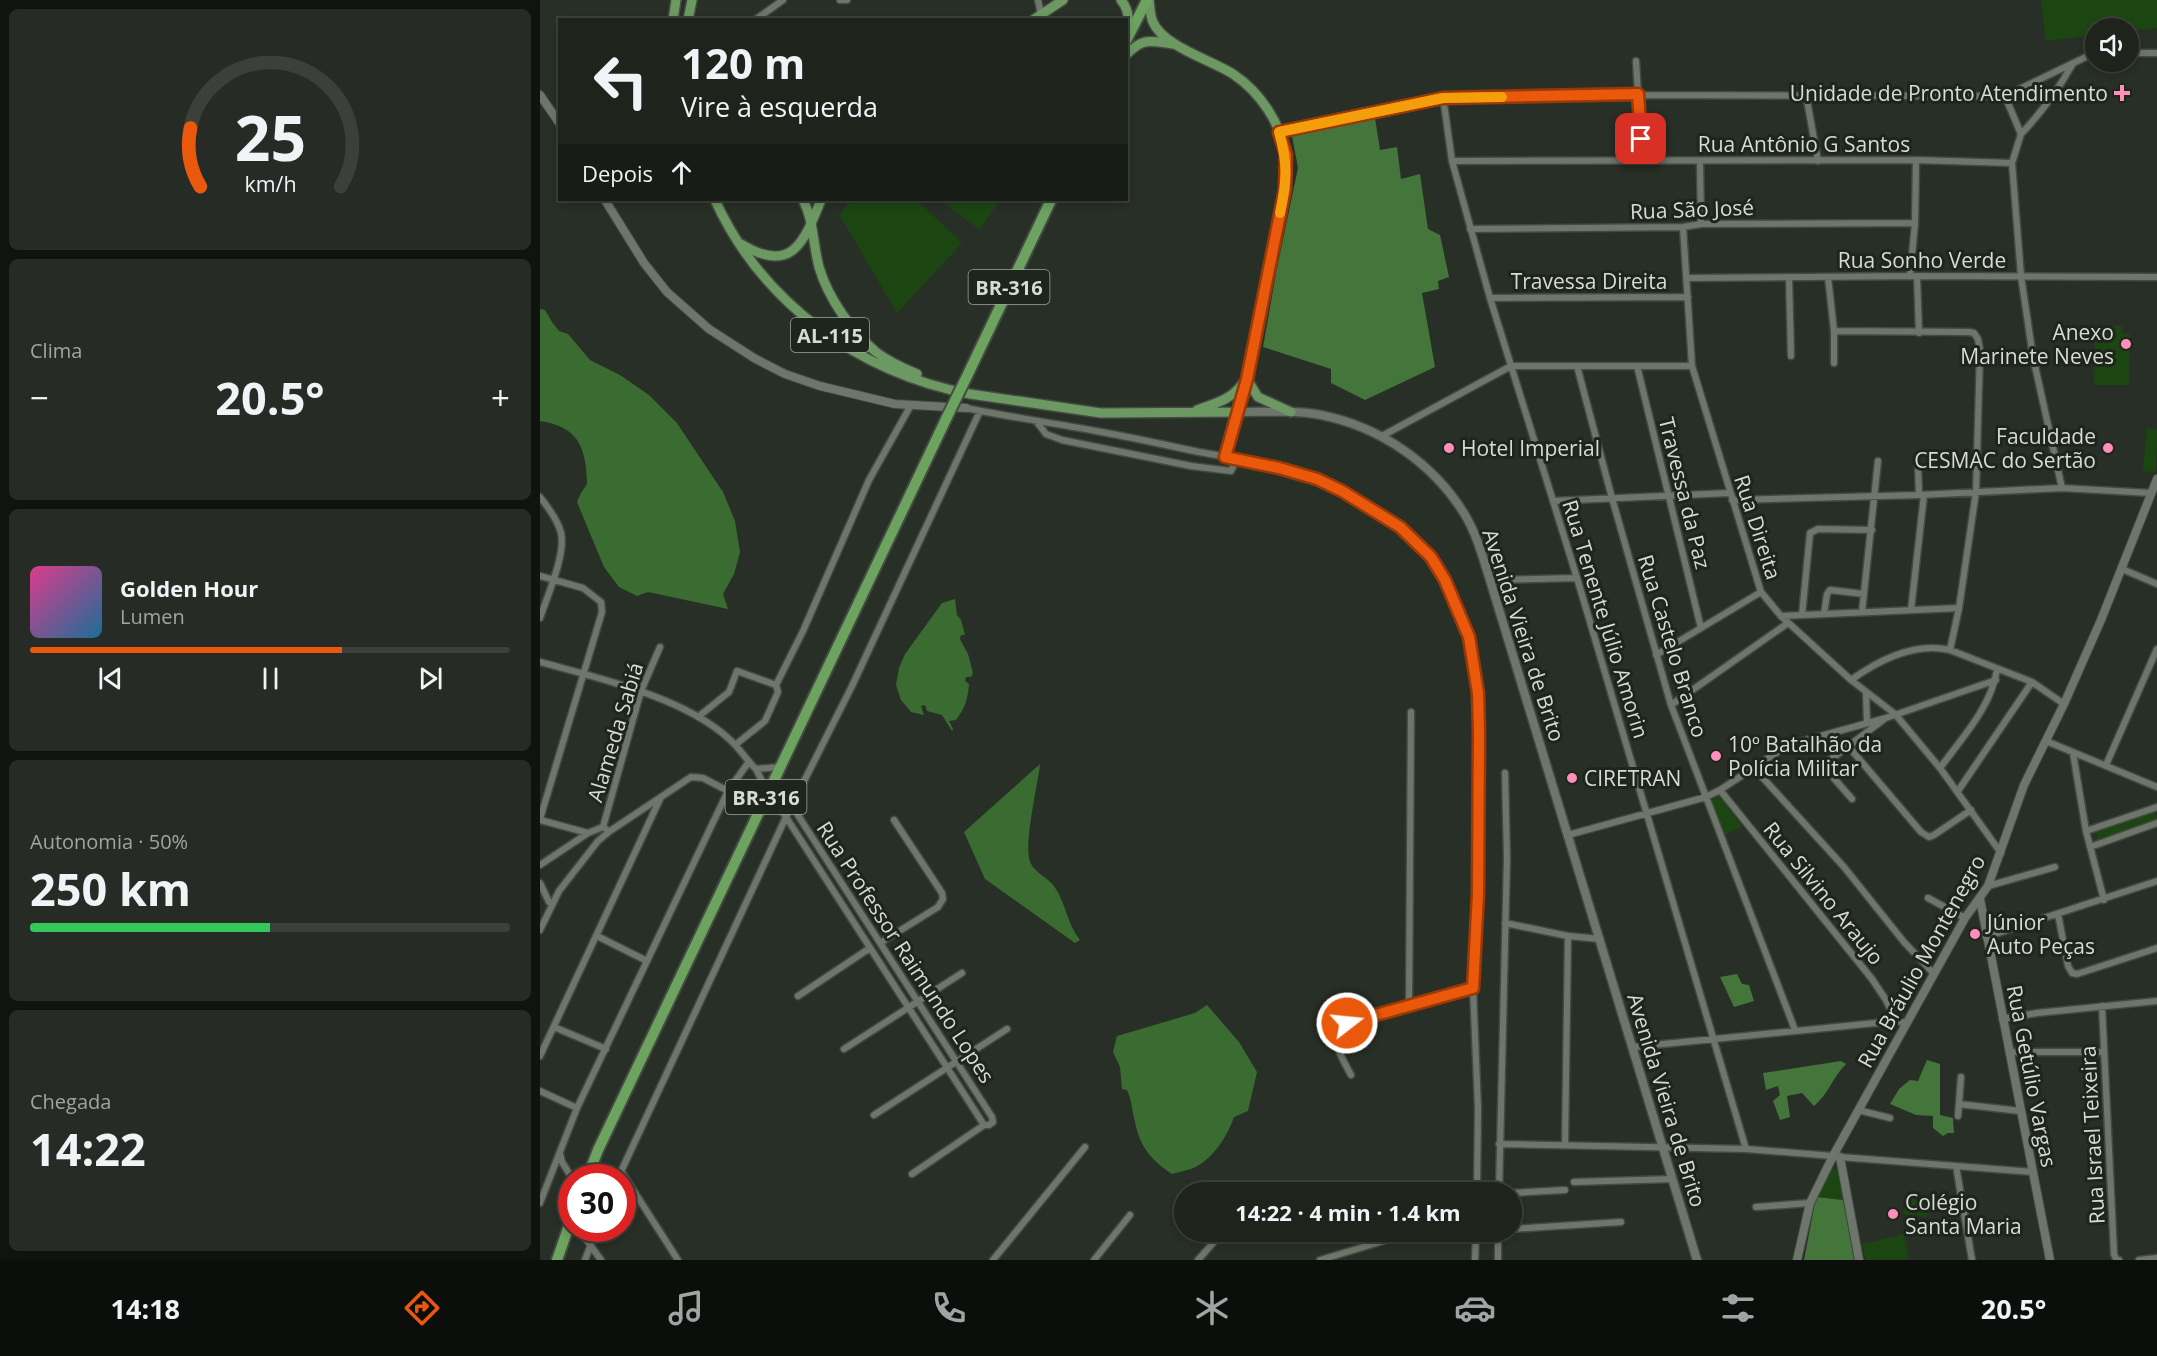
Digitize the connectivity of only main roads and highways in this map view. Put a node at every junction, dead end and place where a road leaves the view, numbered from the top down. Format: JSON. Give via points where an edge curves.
{"nodes":[{"id":1,"x":676,"y":0,"type":"edge"},
{"id":2,"x":692,"y":0,"type":"edge"},
{"id":3,"x":1063,"y":0,"type":"edge"},
{"id":4,"x":1121,"y":0,"type":"edge"},
{"id":5,"x":1148,"y":0,"type":"edge"},
{"id":6,"x":1037,"y":17,"type":"edge"},
{"id":7,"x":673,"y":18,"type":"edge"},
{"id":8,"x":688,"y":18,"type":"edge"},
{"id":9,"x":1128,"y":24,"type":"edge"},
{"id":10,"x":1128,"y":37,"type":"edge"},
{"id":11,"x":1175,"y":44,"type":"junction"},
{"id":12,"x":1128,"y":53,"type":"edge"},
{"id":13,"x":715,"y":201,"type":"edge"},
{"id":14,"x":803,"y":201,"type":"edge"},
{"id":15,"x":821,"y":201,"type":"edge"},
{"id":16,"x":1051,"y":201,"type":"edge"},
{"id":17,"x":812,"y":224,"type":"junction"},
{"id":18,"x":736,"y":241,"type":"junction"},
{"id":19,"x":1247,"y":379,"type":"junction"},
{"id":20,"x":952,"y":390,"type":"junction"},
{"id":21,"x":1292,"y":411,"type":"junction"},
{"id":22,"x":1238,"y":412,"type":"junction"},
{"id":23,"x":1187,"y":413,"type":"junction"},
{"id":24,"x":594,"y":1164,"type":"edge"},
{"id":25,"x":563,"y":1242,"type":"edge"},
{"id":26,"x":557,"y":1260,"type":"edge"},
{"id":27,"x":1697,"y":1260,"type":"edge"}],
"edges":[{"from":1,"to":7,"type":"main road"},
{"from":2,"to":8,"type":"main road"},
{"from":3,"to":6,"type":"main road"},
{"from":4,"to":9,"type":"main road","via":[[1127,8]]},
{"from":5,"to":10,"type":"highway"},
{"from":5,"to":11,"type":"main road","via":[[1153,23]]},
{"from":11,"to":12,"type":"main road","via":[[1148,40]]},
{"from":11,"to":19,"type":"main road","via":[[1233,74],[1254,91],[1270,113],[1286,155],[1285,189]]},
{"from":13,"to":18,"type":"main road","number":"AL-115"},
{"from":14,"to":17,"type":"main road"},
{"from":15,"to":17,"type":"main road"},
{"from":16,"to":24,"type":"highway","number":"BR-316","bridge":true},
{"from":17,"to":18,"type":"main road","via":[[797,248],[788,253],[764,255]]},
{"from":17,"to":20,"type":"main road","via":[[825,284],[861,338],[892,363]]},
{"from":18,"to":20,"type":"main road","number":"AL-115","via":[[766,281],[810,322],[868,360]]},
{"from":19,"to":21,"type":"main road","via":[[1258,397]]},
{"from":19,"to":22,"type":"main road"},
{"from":19,"to":23,"type":"main road","via":[[1233,396]]},
{"from":20,"to":23,"type":"main road","name":"Avenida Vieira de Brito","via":[[1101,413]]},
{"from":21,"to":22,"type":"main road","name":"Avenida Vieira de Brito"},
{"from":21,"to":27,"type":"main road","name":"Avenida Vieira de Brito","via":[[1322,415],[1382,436],[1435,476],[1472,529]]},
{"from":22,"to":23,"type":"main road","name":"Avenida Vieira de Brito"},
{"from":25,"to":26,"type":"highway"}]}
